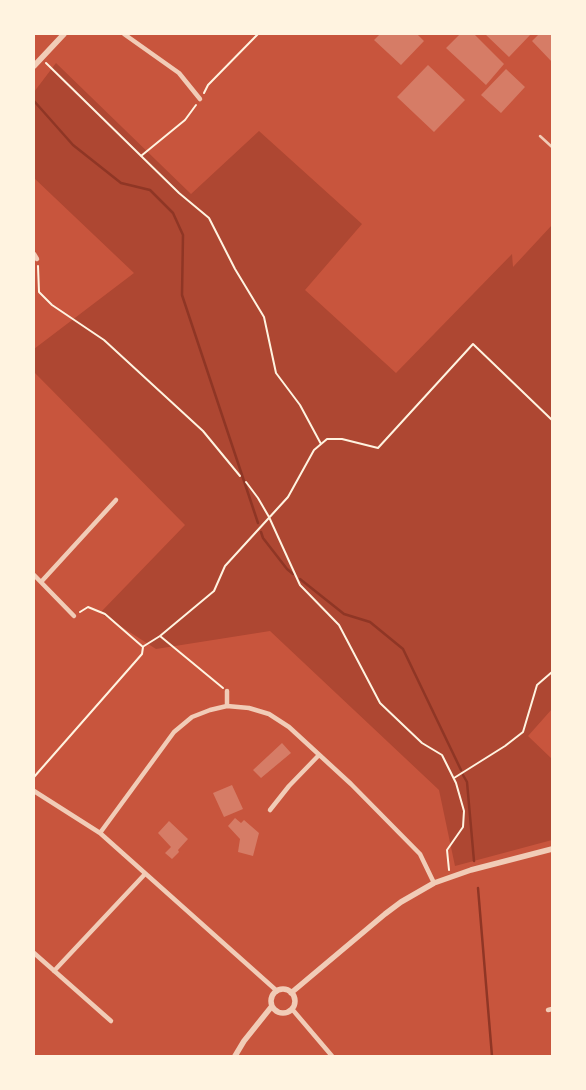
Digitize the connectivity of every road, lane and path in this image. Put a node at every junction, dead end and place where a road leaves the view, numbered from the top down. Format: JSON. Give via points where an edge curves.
{"nodes":[{"id":1,"x":64,"y":34,"type":"edge"},
{"id":2,"x":124,"y":34,"type":"edge"},
{"id":3,"x":258,"y":34,"type":"edge"},
{"id":4,"x":41,"y":58,"type":"junction"},
{"id":5,"x":34,"y":66,"type":"edge"},
{"id":6,"x":200,"y":99,"type":"junction"},
{"id":7,"x":540,"y":136,"type":"dead end"},
{"id":8,"x":552,"y":147,"type":"edge"},
{"id":9,"x":141,"y":156,"type":"junction"},
{"id":10,"x":35,"y":256,"type":"edge"},
{"id":11,"x":552,"y":420,"type":"edge"},
{"id":12,"x":321,"y":444,"type":"junction"},
{"id":13,"x":240,"y":476,"type":"dead end"},
{"id":14,"x":246,"y":482,"type":"dead end"},
{"id":15,"x":116,"y":500,"type":"dead end"},
{"id":16,"x":269,"y":517,"type":"junction"},
{"id":17,"x":34,"y":575,"type":"edge"},
{"id":18,"x":41,"y":582,"type":"junction"},
{"id":19,"x":74,"y":616,"type":"joint"},
{"id":20,"x":160,"y":636,"type":"junction"},
{"id":21,"x":143,"y":646,"type":"junction"},
{"id":22,"x":552,"y":672,"type":"edge"},
{"id":23,"x":227,"y":691,"type":"joint"},
{"id":24,"x":228,"y":706,"type":"junction"},
{"id":25,"x":319,"y":754,"type":"junction"},
{"id":26,"x":34,"y":777,"type":"edge"},
{"id":27,"x":454,"y":778,"type":"junction"},
{"id":28,"x":34,"y":791,"type":"edge"},
{"id":29,"x":270,"y":810,"type":"dead end"},
{"id":30,"x":100,"y":833,"type":"junction"},
{"id":31,"x":552,"y":849,"type":"edge"},
{"id":32,"x":145,"y":874,"type":"junction"},
{"id":33,"x":450,"y":878,"type":"junction"},
{"id":34,"x":434,"y":883,"type":"junction"},
{"id":35,"x":34,"y":953,"type":"edge"},
{"id":36,"x":54,"y":971,"type":"junction"},
{"id":37,"x":277,"y":991,"type":"junction"},
{"id":38,"x":291,"y":993,"type":"junction"},
{"id":39,"x":272,"y":1006,"type":"junction"},
{"id":40,"x":292,"y":1009,"type":"junction"},
{"id":41,"x":112,"y":1022,"type":"dead end"},
{"id":42,"x":235,"y":1056,"type":"edge"},
{"id":43,"x":332,"y":1056,"type":"edge"}],
"edges":[{"from":1,"to":4,"type":"street"},
{"from":2,"to":6,"type":"street","via":[[179,74]]},
{"from":3,"to":6,"type":"path","via":[[208,86]]},
{"from":4,"to":5,"type":"street"},
{"from":4,"to":9,"type":"path"},
{"from":6,"to":9,"type":"path","via":[[185,120]]},
{"from":7,"to":8,"type":"lane"},
{"from":9,"to":12,"type":"path","via":[[210,218],[264,317],[276,373],[300,405]]},
{"from":10,"to":13,"type":"path","via":[[39,292],[52,305],[104,340],[203,431]]},
{"from":11,"to":12,"type":"path","via":[[473,344],[378,448],[342,439],[327,439]]},
{"from":12,"to":16,"type":"path","via":[[314,450],[288,496]]},
{"from":14,"to":16,"type":"path"},
{"from":15,"to":18,"type":"street"},
{"from":16,"to":20,"type":"path","via":[[225,566],[214,591]]},
{"from":16,"to":27,"type":"path","via":[[300,585],[339,625],[380,703],[422,743],[442,755]]},
{"from":17,"to":18,"type":"street"},
{"from":18,"to":19,"type":"street"},
{"from":19,"to":21,"type":"path","via":[[88,607],[97,610]]},
{"from":20,"to":21,"type":"path"},
{"from":20,"to":23,"type":"path"},
{"from":21,"to":26,"type":"path","via":[[142,654]]},
{"from":22,"to":27,"type":"path","via":[[538,686],[523,732]]},
{"from":23,"to":24,"type":"street"},
{"from":24,"to":25,"type":"street","via":[[269,714]]},
{"from":24,"to":30,"type":"street","via":[[192,717],[174,732]]},
{"from":25,"to":29,"type":"street"},
{"from":25,"to":34,"type":"street","via":[[420,854]]},
{"from":27,"to":33,"type":"path","via":[[464,811],[463,828],[447,850]]},
{"from":28,"to":30,"type":"street"},
{"from":30,"to":32,"type":"street"},
{"from":31,"to":33,"type":"street"},
{"from":32,"to":36,"type":"street"},
{"from":32,"to":37,"type":"street"},
{"from":33,"to":34,"type":"street"},
{"from":34,"to":38,"type":"street","via":[[385,914]]},
{"from":35,"to":36,"type":"street"},
{"from":36,"to":41,"type":"street"},
{"from":37,"to":38,"type":"street"},
{"from":37,"to":39,"type":"street","via":[[272,998]]},
{"from":38,"to":40,"type":"street","via":[[295,1002]]},
{"from":39,"to":40,"type":"street","via":[[281,1013]]},
{"from":39,"to":42,"type":"street"},
{"from":40,"to":43,"type":"street"}]}
